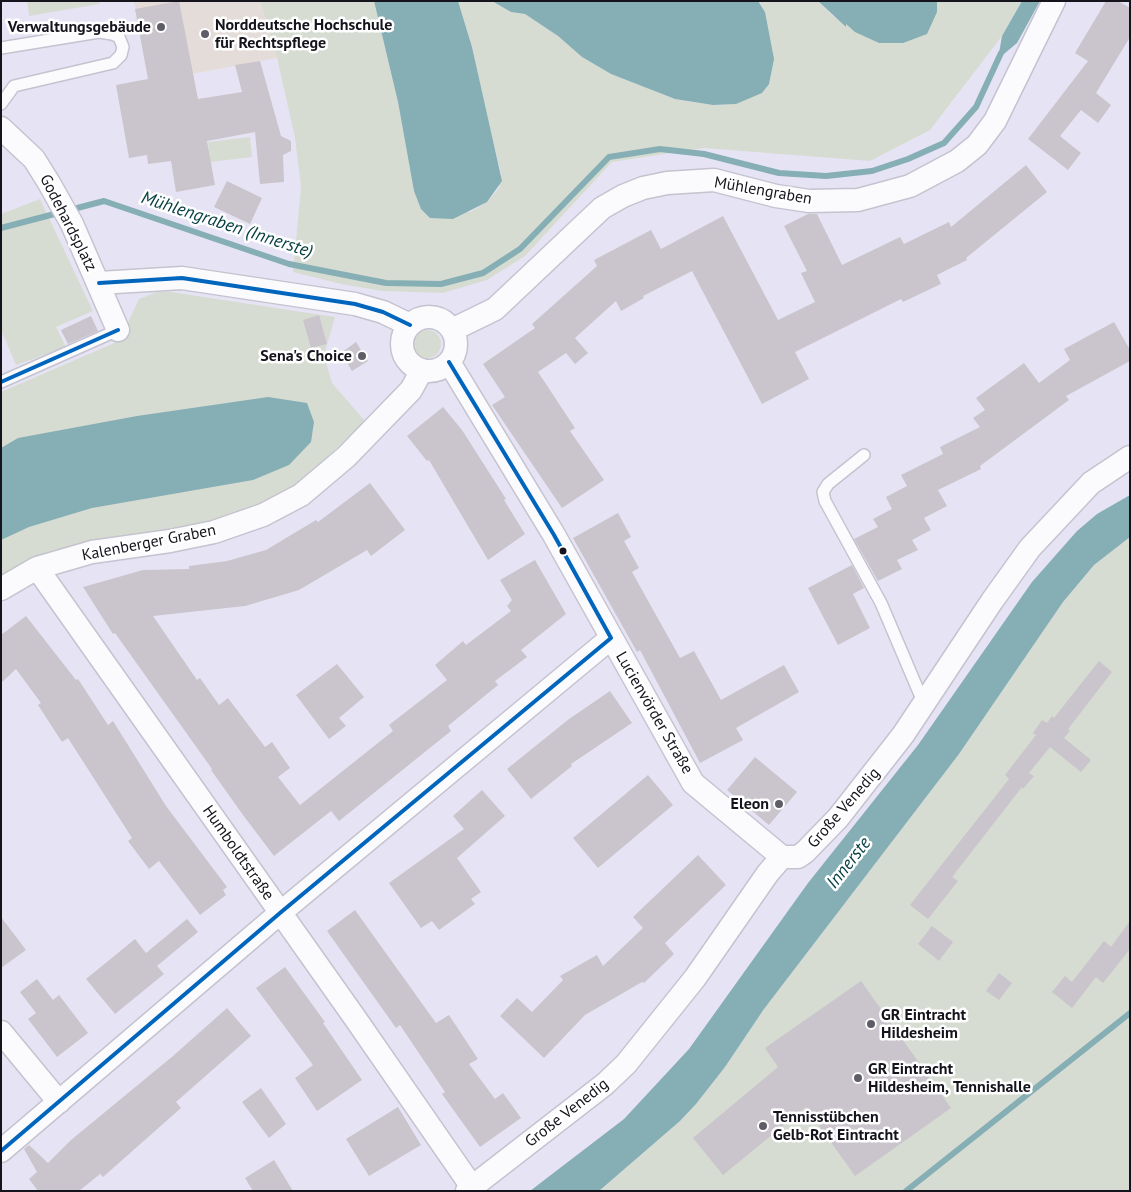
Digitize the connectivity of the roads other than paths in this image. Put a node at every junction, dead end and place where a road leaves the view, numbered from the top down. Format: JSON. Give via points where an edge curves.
{"nodes":[{"id":1,"x":1054,"y":1,"type":"edge"},
{"id":2,"x":1,"y":48,"type":"edge"},
{"id":3,"x":1,"y":104,"type":"edge"},
{"id":4,"x":1,"y":128,"type":"edge"},
{"id":5,"x":99,"y":284,"type":"junction"},
{"id":6,"x":410,"y":325,"type":"junction"},
{"id":7,"x":118,"y":330,"type":"joint"},
{"id":8,"x":452,"y":330,"type":"junction"},
{"id":9,"x":449,"y":362,"type":"junction"},
{"id":10,"x":422,"y":370,"type":"junction"},
{"id":11,"x":1,"y":382,"type":"edge"},
{"id":12,"x":864,"y":455,"type":"dead end"},
{"id":13,"x":1130,"y":457,"type":"edge"},
{"id":14,"x":38,"y":568,"type":"junction"},
{"id":15,"x":1,"y":589,"type":"edge"},
{"id":16,"x":611,"y":638,"type":"junction"},
{"id":17,"x":924,"y":704,"type":"junction"},
{"id":18,"x":782,"y":857,"type":"junction"},
{"id":19,"x":280,"y":913,"type":"junction"},
{"id":20,"x":1,"y":1032,"type":"edge"},
{"id":21,"x":59,"y":1102,"type":"junction"},
{"id":22,"x":1,"y":1151,"type":"edge"},
{"id":23,"x":470,"y":1189,"type":"edge"}],
"edges":[{"from":1,"to":8,"type":"street","name":"Mühlengraben","via":[[995,121],[978,145],[956,161],[910,186],[858,200],[809,201],[714,180],[644,188],[602,208],[495,309]]},
{"from":2,"to":3,"type":"lane","via":[[99,32],[119,37],[123,47],[121,55],[113,63],[14,86]]},
{"from":4,"to":5,"type":"street","name":"Godehardsplatz","via":[[34,159],[72,224]]},
{"from":5,"to":6,"type":"street","name":"Godehardsplatz","via":[[182,278],[355,304],[383,312]]},
{"from":5,"to":7,"type":"street"},
{"from":6,"to":8,"type":"street","via":[[424,317],[432,317],[440,319]]},
{"from":6,"to":10,"type":"street","via":[[405,332],[403,350],[407,359]]},
{"from":7,"to":11,"type":"lane"},
{"from":8,"to":9,"type":"street","via":[[456,346]]},
{"from":9,"to":10,"type":"street","via":[[436,370]]},
{"from":9,"to":16,"type":"street","name":"Lucienvörder Straße","via":[[557,540]]},
{"from":10,"to":14,"type":"street","name":"Kalenberger Graben","via":[[411,390],[346,457],[301,495],[263,515],[214,532],[92,552]]},
{"from":12,"to":17,"type":"lane","via":[[828,484],[823,492],[825,501],[881,603]]},
{"from":13,"to":17,"type":"street","name":"Große Venedig","via":[[1091,483],[1030,548]]},
{"from":14,"to":15,"type":"street","name":"Kalenberger Graben"},
{"from":14,"to":19,"type":"street","name":"Humboldtstraße"},
{"from":16,"to":18,"type":"street","name":"Lucienvörder Straße","via":[[693,783]]},
{"from":16,"to":19,"type":"street"},
{"from":17,"to":18,"type":"street","name":"Große Venedig","via":[[838,818],[798,857]]},
{"from":18,"to":23,"type":"street","name":"Große Venedig","via":[[695,978],[626,1064]]},
{"from":19,"to":21,"type":"street"},
{"from":19,"to":23,"type":"street","name":"Humboldtstraße"},
{"from":20,"to":21,"type":"street"},
{"from":21,"to":22,"type":"street"}]}
